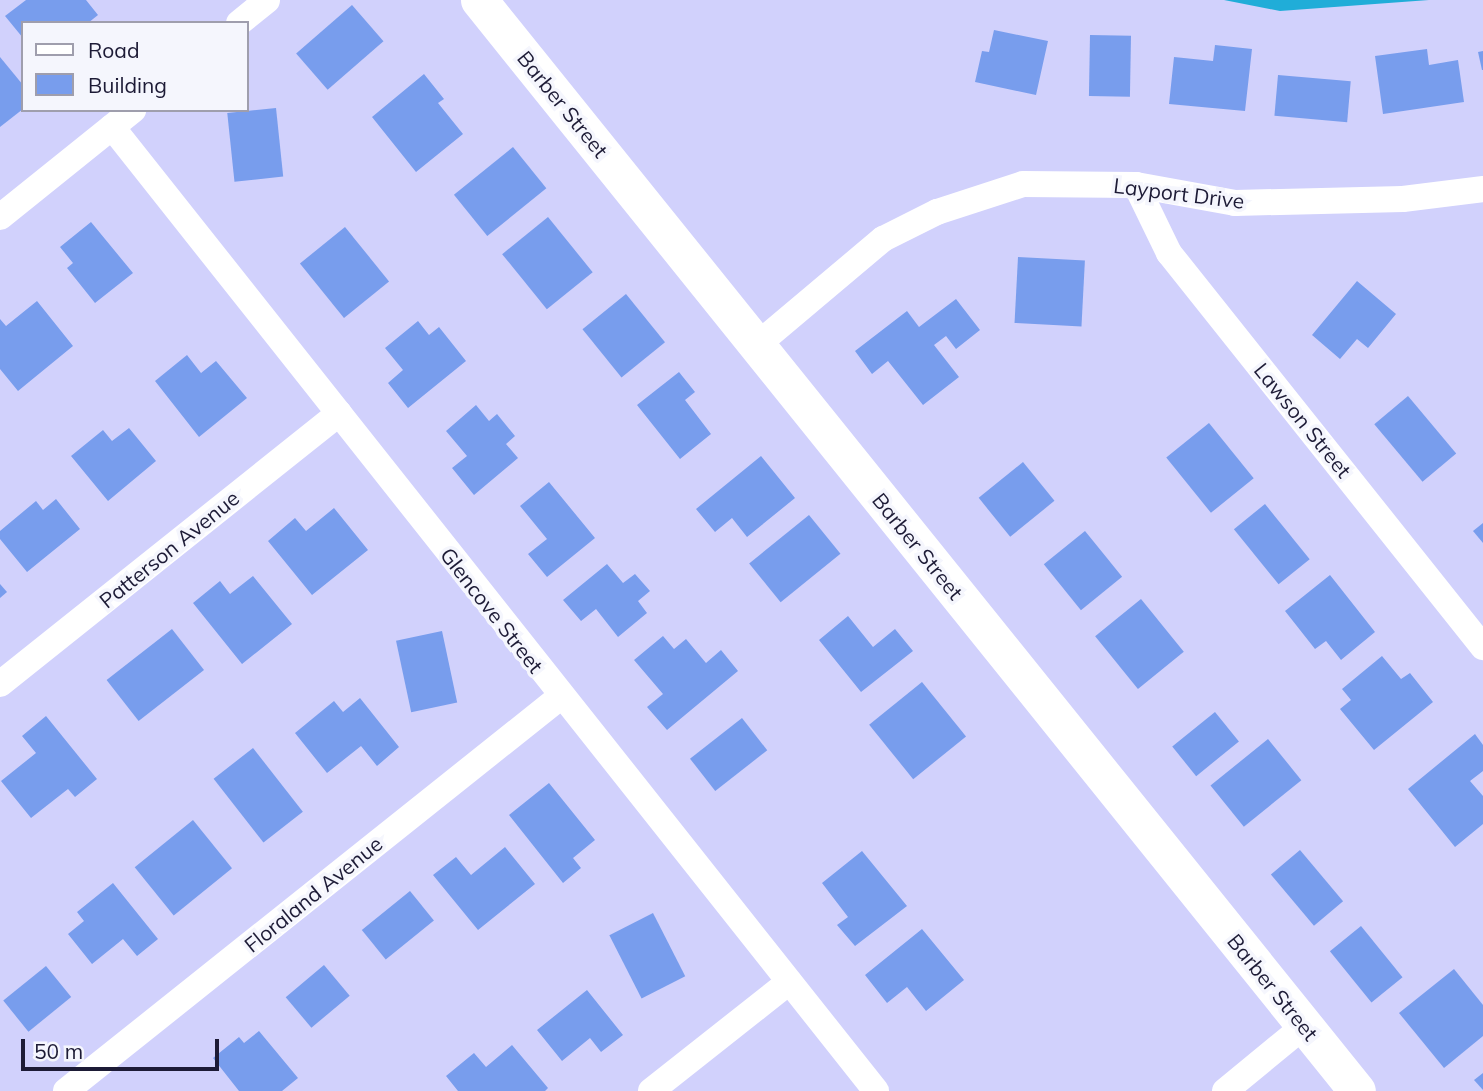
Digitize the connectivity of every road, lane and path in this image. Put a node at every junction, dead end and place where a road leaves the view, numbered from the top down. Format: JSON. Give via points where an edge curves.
{"nodes":[{"id":1,"x":267,"y":0,"type":"edge"},
{"id":2,"x":479,"y":0,"type":"edge"},
{"id":3,"x":241,"y":21,"type":"edge"},
{"id":4,"x":130,"y":112,"type":"edge"},
{"id":5,"x":112,"y":127,"type":"junction"},
{"id":6,"x":1136,"y":185,"type":"junction"},
{"id":7,"x":1483,"y":189,"type":"edge"},
{"id":8,"x":0,"y":217,"type":"edge"},
{"id":9,"x":757,"y":345,"type":"junction"},
{"id":10,"x":339,"y":413,"type":"junction"},
{"id":11,"x":1483,"y":647,"type":"edge"},
{"id":12,"x":0,"y":684,"type":"edge"},
{"id":13,"x":560,"y":697,"type":"junction"},
{"id":14,"x":789,"y":982,"type":"junction"},
{"id":15,"x":1304,"y":1026,"type":"junction"},
{"id":16,"x":66,"y":1091,"type":"edge"},
{"id":17,"x":652,"y":1091,"type":"edge"},
{"id":18,"x":876,"y":1091,"type":"edge"},
{"id":19,"x":1225,"y":1091,"type":"edge"},
{"id":20,"x":1357,"y":1091,"type":"edge"}],
"edges":[{"from":1,"to":3,"type":"street"},
{"from":2,"to":9,"type":"street","name":"Barber Street"},
{"from":4,"to":5,"type":"street"},
{"from":5,"to":8,"type":"street"},
{"from":5,"to":10,"type":"street","name":"Glencove Street"},
{"from":6,"to":7,"type":"street","name":"Layport Drive","via":[[1235,203],[1403,199]]},
{"from":6,"to":9,"type":"street","name":"Layport Drive","via":[[1023,184],[937,212],[883,239]]},
{"from":6,"to":11,"type":"street","name":"Lawson Street","via":[[1169,253]]},
{"from":9,"to":15,"type":"street","name":"Barber Street"},
{"from":10,"to":12,"type":"street","name":"Patterson Avenue"},
{"from":10,"to":13,"type":"street","name":"Glencove Street"},
{"from":13,"to":14,"type":"street","name":"Glencove Street"},
{"from":13,"to":16,"type":"street","name":"Floraland Avenue"},
{"from":14,"to":17,"type":"street"},
{"from":14,"to":18,"type":"street","name":"Glencove Street"},
{"from":15,"to":19,"type":"street"},
{"from":15,"to":20,"type":"street","name":"Barber Street"}]}
